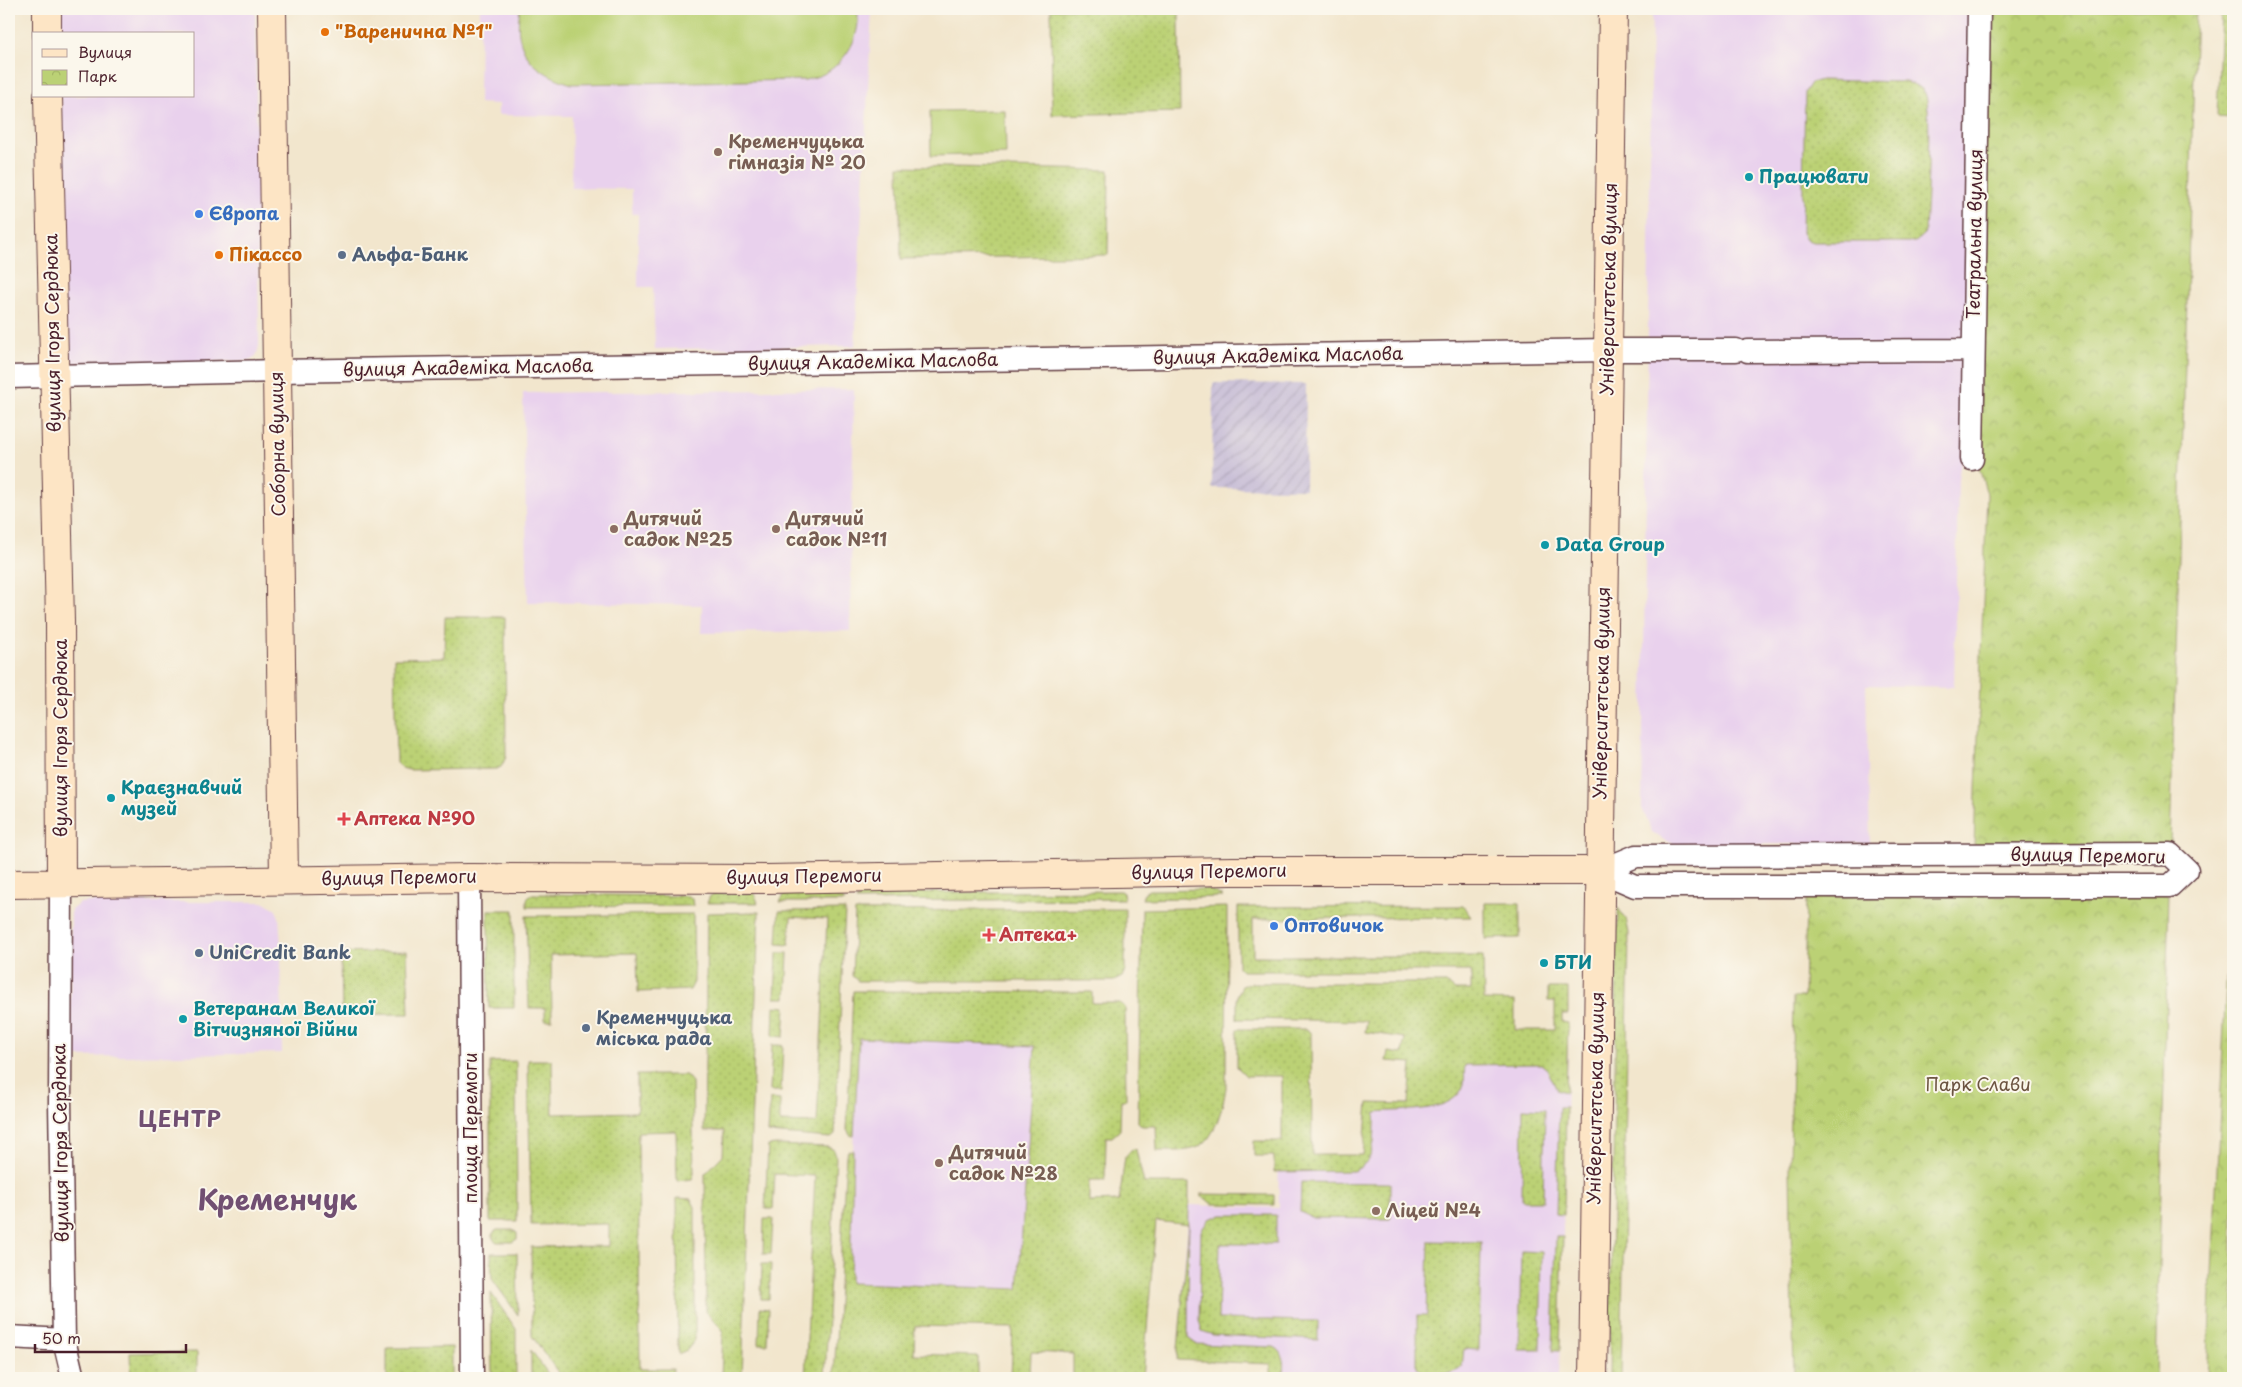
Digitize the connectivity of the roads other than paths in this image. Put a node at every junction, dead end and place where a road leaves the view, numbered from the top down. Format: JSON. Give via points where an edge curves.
{"nodes":[{"id":1,"x":47,"y":9,"type":"edge"},
{"id":2,"x":272,"y":9,"type":"edge"},
{"id":3,"x":1613,"y":9,"type":"edge"},
{"id":4,"x":1979,"y":9,"type":"edge"},
{"id":5,"x":47,"y":32,"type":"edge"},
{"id":6,"x":48,"y":98,"type":"edge"},
{"id":7,"x":1608,"y":350,"type":"junction"},
{"id":8,"x":1973,"y":350,"type":"junction"},
{"id":9,"x":277,"y":371,"type":"junction"},
{"id":10,"x":53,"y":375,"type":"junction"},
{"id":11,"x":9,"y":377,"type":"edge"},
{"id":12,"x":1972,"y":459,"type":"dead end"},
{"id":13,"x":1767,"y":855,"type":"junction"},
{"id":14,"x":2013,"y":855,"type":"junction"},
{"id":15,"x":1600,"y":871,"type":"junction"},
{"id":16,"x":469,"y":878,"type":"junction"},
{"id":17,"x":284,"y":879,"type":"junction"},
{"id":18,"x":61,"y":883,"type":"junction"},
{"id":19,"x":9,"y":884,"type":"edge"},
{"id":20,"x":1767,"y":886,"type":"junction"},
{"id":21,"x":2013,"y":886,"type":"junction"},
{"id":22,"x":9,"y":1337,"type":"edge"},
{"id":23,"x":64,"y":1340,"type":"junction"},
{"id":24,"x":72,"y":1378,"type":"edge"},
{"id":25,"x":472,"y":1378,"type":"edge"},
{"id":26,"x":1593,"y":1378,"type":"edge"}],
"edges":[{"from":1,"to":5,"type":"main road"},
{"from":2,"to":9,"type":"main road","name":"Соборна вулиця"},
{"from":3,"to":7,"type":"main road","name":"Університетська вулиця"},
{"from":4,"to":8,"type":"street","name":"Театральна вулиця"},
{"from":6,"to":10,"type":"main road","name":"вулиця Ігоря Сердюка"},
{"from":7,"to":8,"type":"street","name":"вулиця Академіка Маслова"},
{"from":7,"to":9,"type":"street","name":"вулиця Академіка Маслова"},
{"from":7,"to":15,"type":"main road","name":"Університетська вулиця"},
{"from":8,"to":12,"type":"street","name":"Театральна вулиця"},
{"from":9,"to":10,"type":"street","name":"вулиця Академіка Маслова"},
{"from":9,"to":17,"type":"main road","name":"Соборна вулиця"},
{"from":10,"to":11,"type":"street","name":"вулиця Академіка Маслова"},
{"from":10,"to":18,"type":"main road","name":"вулиця Ігоря Сердюка","via":[[60,621]]},
{"from":13,"to":14,"type":"street","name":"вулиця Перемоги"},
{"from":13,"to":15,"type":"street","name":"вулиця Перемоги","via":[[1636,856]]},
{"from":13,"to":20,"type":"street"},
{"from":14,"to":21,"type":"street"},
{"from":14,"to":21,"type":"street","name":"вулиця Перемоги","via":[[2170,854],[2187,870],[2170,886]]},
{"from":15,"to":16,"type":"main road","name":"вулиця Перемоги","via":[[1232,871],[767,879]]},
{"from":15,"to":20,"type":"street","name":"вулиця Перемоги","via":[[1635,886]]},
{"from":15,"to":26,"type":"main road","name":"Університетська вулиця"},
{"from":16,"to":17,"type":"main road","name":"вулиця Перемоги"},
{"from":16,"to":25,"type":"street","name":"площа Перемоги"},
{"from":17,"to":18,"type":"main road","name":"вулиця Перемоги"},
{"from":18,"to":19,"type":"main road","name":"вулиця Перемоги"},
{"from":18,"to":23,"type":"street","name":"вулиця Ігоря Сердюка"},
{"from":20,"to":21,"type":"street","name":"вулиця Перемоги"},
{"from":22,"to":23,"type":"street"},
{"from":23,"to":24,"type":"street","name":"вулиця Ігоря Сердюка"}]}
